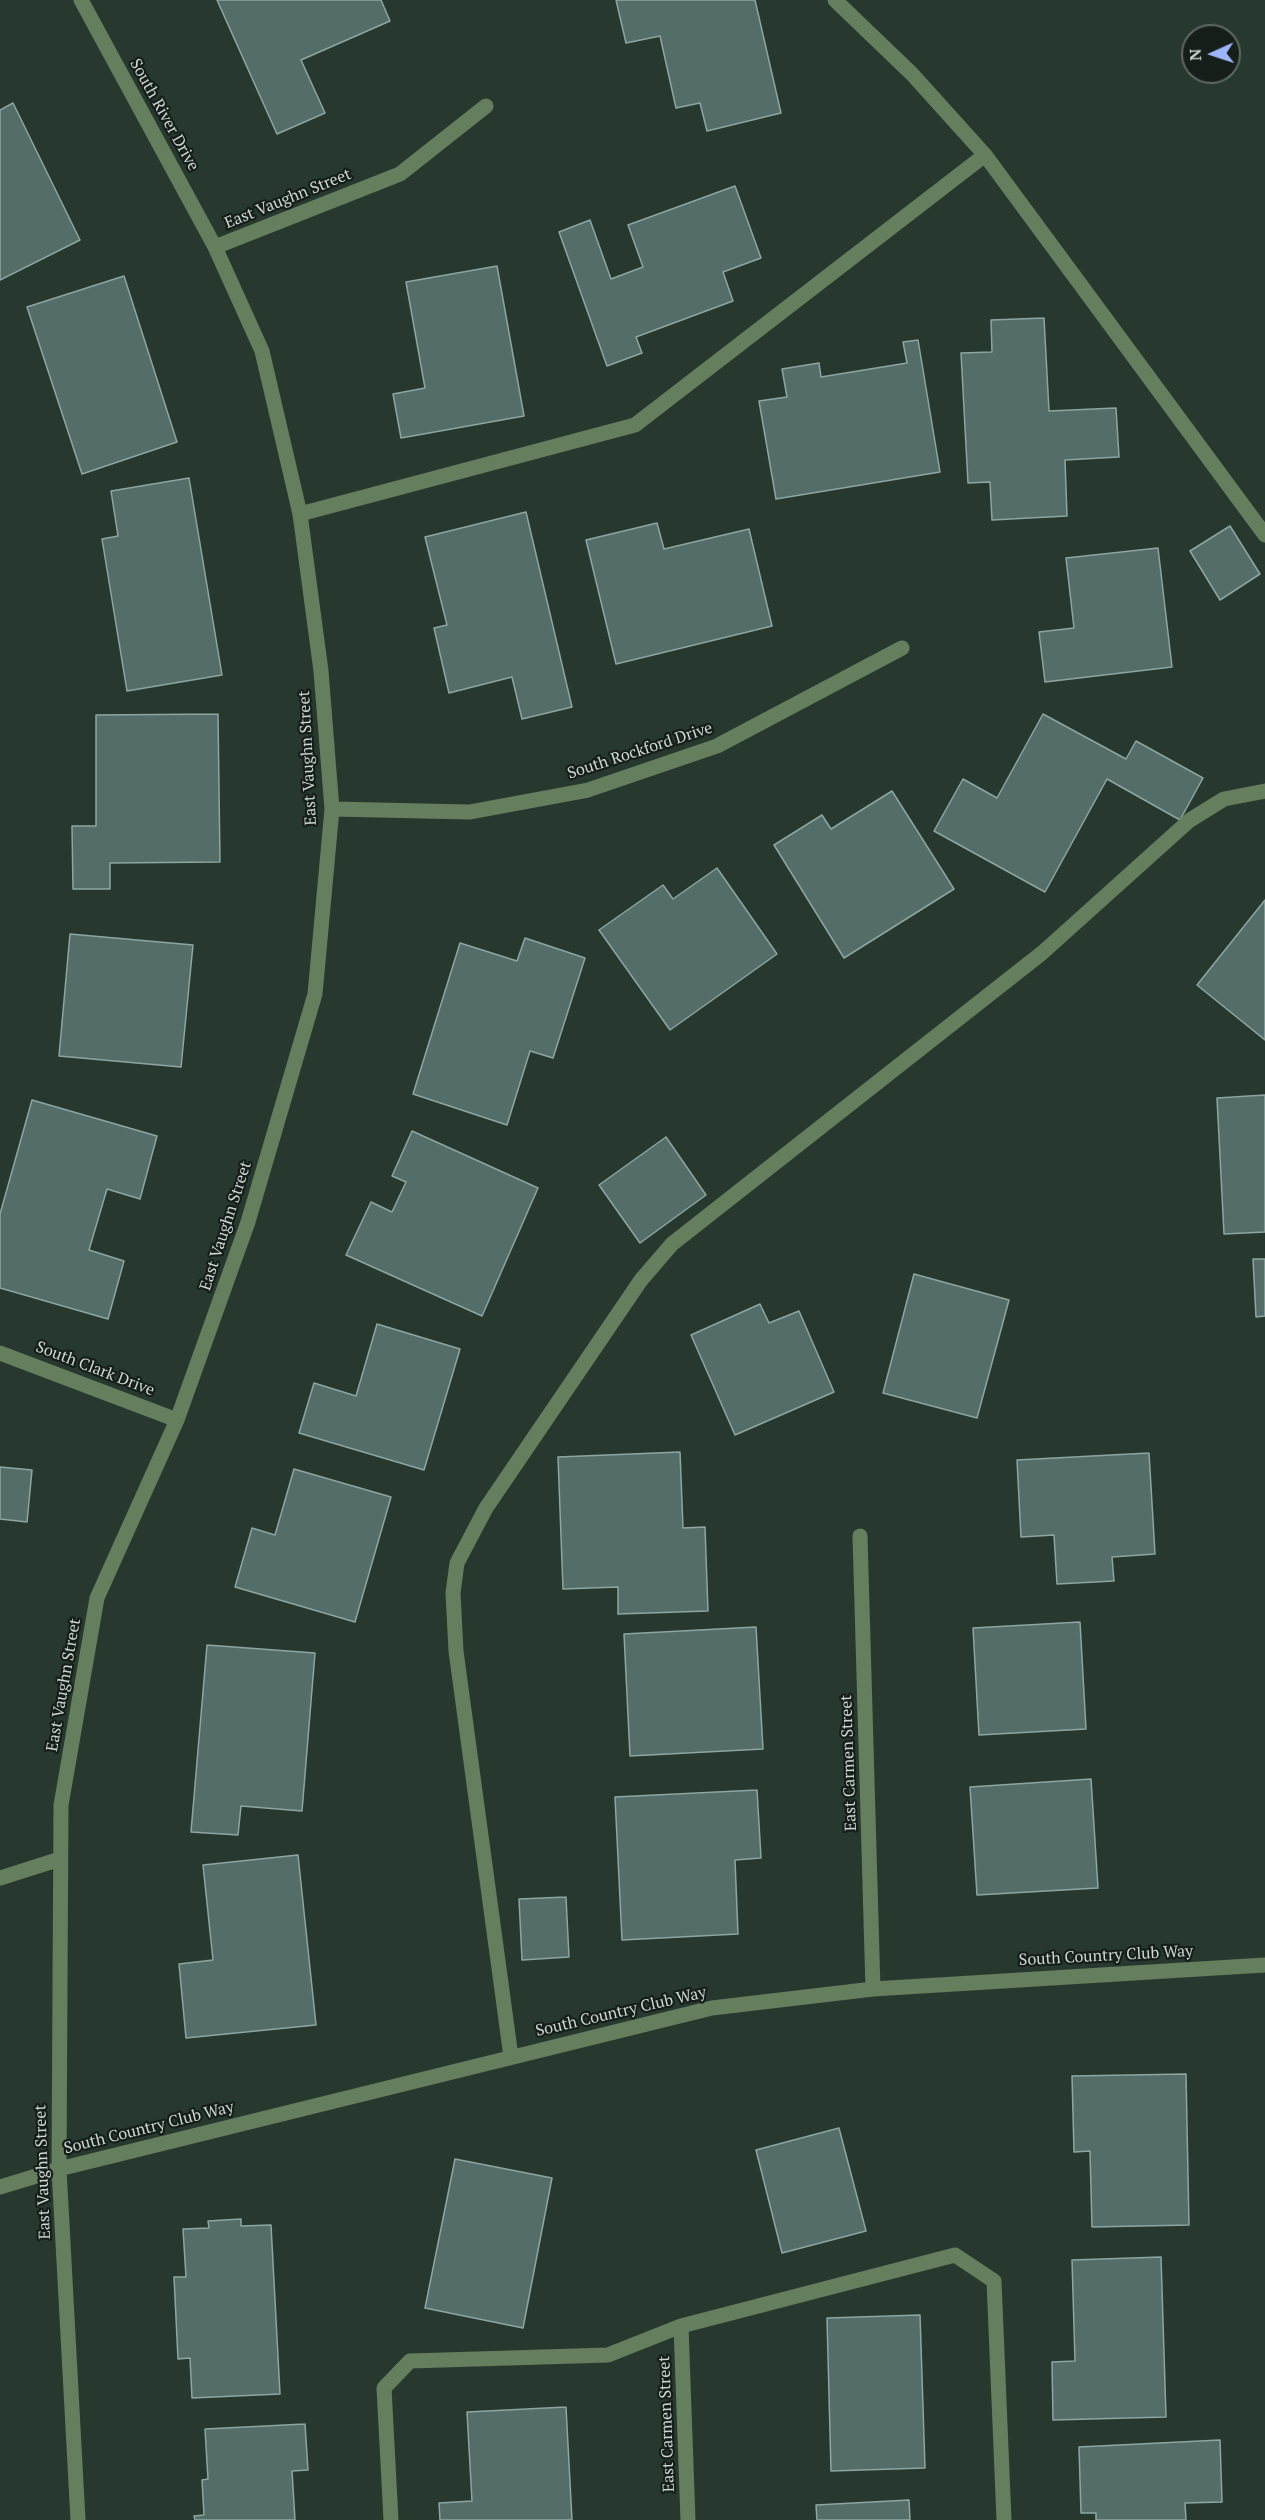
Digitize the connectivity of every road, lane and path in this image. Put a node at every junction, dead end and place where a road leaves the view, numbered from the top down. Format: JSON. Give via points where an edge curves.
{"nodes":[{"id":1,"x":81,"y":0,"type":"edge"},
{"id":2,"x":835,"y":0,"type":"edge"},
{"id":3,"x":486,"y":106,"type":"dead end"},
{"id":4,"x":985,"y":155,"type":"junction"},
{"id":5,"x":215,"y":247,"type":"junction"},
{"id":6,"x":300,"y":514,"type":"junction"},
{"id":7,"x":1265,"y":535,"type":"edge"},
{"id":8,"x":902,"y":648,"type":"dead end"},
{"id":9,"x":1265,"y":791,"type":"edge"},
{"id":10,"x":332,"y":809,"type":"junction"},
{"id":11,"x":0,"y":1353,"type":"edge"},
{"id":12,"x":177,"y":1419,"type":"junction"},
{"id":13,"x":860,"y":1536,"type":"dead end"},
{"id":14,"x":60,"y":1859,"type":"junction"},
{"id":15,"x":0,"y":1878,"type":"edge"},
{"id":16,"x":1265,"y":1965,"type":"edge"},
{"id":17,"x":873,"y":1989,"type":"junction"},
{"id":18,"x":511,"y":2057,"type":"junction"},
{"id":19,"x":59,"y":2169,"type":"junction"},
{"id":20,"x":0,"y":2187,"type":"edge"},
{"id":21,"x":681,"y":2326,"type":"junction"},
{"id":22,"x":78,"y":2520,"type":"edge"},
{"id":23,"x":391,"y":2520,"type":"edge"},
{"id":24,"x":688,"y":2520,"type":"edge"},
{"id":25,"x":1004,"y":2520,"type":"edge"}],
"edges":[{"from":1,"to":5,"type":"street","name":"South River Drive"},
{"from":2,"to":4,"type":"street","via":[[912,74]]},
{"from":3,"to":5,"type":"street","name":"East Vaughn Street","via":[[400,174]]},
{"from":4,"to":6,"type":"street","via":[[634,425]]},
{"from":4,"to":7,"type":"street"},
{"from":5,"to":6,"type":"street","name":"East Vaughn Street","via":[[262,351]]},
{"from":6,"to":10,"type":"street","name":"East Vaughn Street","via":[[321,671]]},
{"from":8,"to":10,"type":"street","name":"South Rockford Drive","via":[[717,746],[588,790],[469,812]]},
{"from":9,"to":18,"type":"street","via":[[1224,799],[1190,820],[1042,953],[672,1244],[640,1280],[486,1508],[457,1563],[453,1593],[456,1651]]},
{"from":10,"to":12,"type":"street","name":"East Vaughn Street","via":[[315,994],[248,1222]]},
{"from":11,"to":12,"type":"street","name":"South Clark Drive"},
{"from":12,"to":14,"type":"street","name":"East Vaughn Street","via":[[97,1598],[61,1804]]},
{"from":13,"to":17,"type":"street","name":"East Carmen Street"},
{"from":14,"to":15,"type":"street"},
{"from":14,"to":19,"type":"street","name":"East Vaughn Street"},
{"from":16,"to":17,"type":"street","name":"South Country Club Way"},
{"from":17,"to":18,"type":"street","name":"South Country Club Way","via":[[712,2008]]},
{"from":18,"to":19,"type":"street","name":"South Country Club Way"},
{"from":19,"to":20,"type":"street","name":"South Country Club Way"},
{"from":19,"to":22,"type":"street","name":"East Vaughn Street"},
{"from":21,"to":23,"type":"street","via":[[608,2355],[410,2361],[384,2388]]},
{"from":21,"to":24,"type":"street","name":"East Carmen Street"},
{"from":21,"to":25,"type":"street","via":[[955,2255],[994,2281]]}]}
